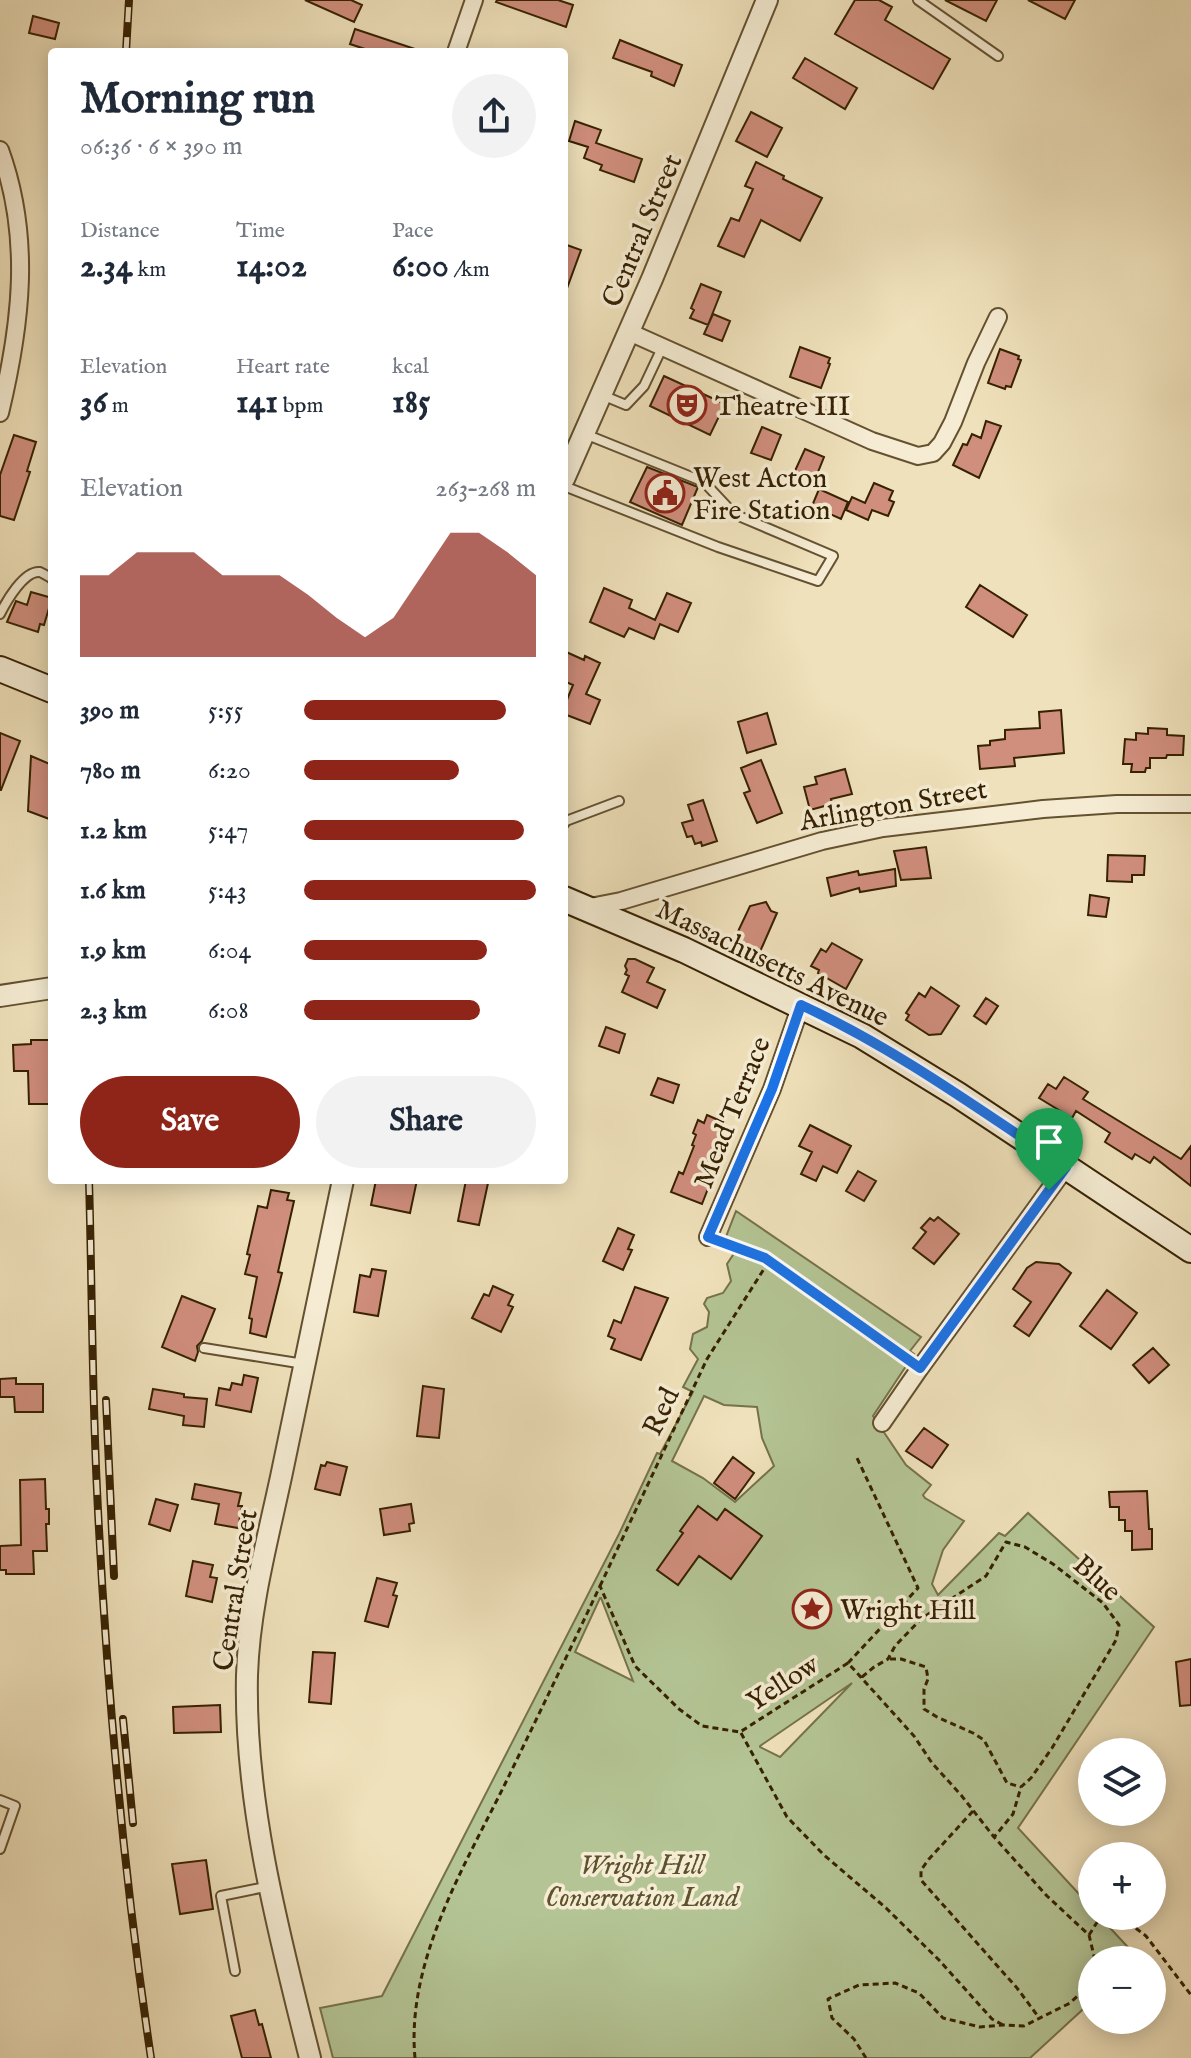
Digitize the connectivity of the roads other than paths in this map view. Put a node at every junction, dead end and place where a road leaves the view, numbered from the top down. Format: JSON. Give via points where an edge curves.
{"nodes":[{"id":1,"x":474,"y":0,"type":"edge"},
{"id":2,"x":918,"y":0,"type":"edge"},
{"id":3,"x":768,"y":2,"type":"edge"},
{"id":4,"x":457,"y":48,"type":"edge"},
{"id":5,"x":998,"y":56,"type":"dead end"},
{"id":6,"x":0,"y":150,"type":"edge"},
{"id":7,"x":998,"y":317,"type":"dead end"},
{"id":8,"x":629,"y":332,"type":"junction"},
{"id":9,"x":662,"y":348,"type":"junction"},
{"id":10,"x":601,"y":395,"type":"junction"},
{"id":11,"x":0,"y":413,"type":"edge"},
{"id":12,"x":584,"y":433,"type":"junction"},
{"id":13,"x":568,"y":470,"type":"edge"},
{"id":14,"x":568,"y":488,"type":"edge"},
{"id":15,"x":48,"y":576,"type":"edge"},
{"id":16,"x":0,"y":614,"type":"edge"},
{"id":17,"x":0,"y":669,"type":"edge"},
{"id":18,"x":48,"y":686,"type":"edge"},
{"id":19,"x":619,"y":801,"type":"dead end"},
{"id":20,"x":1191,"y":804,"type":"edge"},
{"id":21,"x":568,"y":820,"type":"edge"},
{"id":22,"x":571,"y":905,"type":"edge"},
{"id":23,"x":48,"y":989,"type":"edge"},
{"id":24,"x":0,"y":996,"type":"edge"},
{"id":25,"x":801,"y":1005,"type":"junction"},
{"id":26,"x":1066,"y":1167,"type":"junction"},
{"id":27,"x":342,"y":1184,"type":"edge"},
{"id":28,"x":708,"y":1237,"type":"road end"},
{"id":29,"x":1191,"y":1250,"type":"edge"},
{"id":30,"x":204,"y":1348,"type":"dead end"},
{"id":31,"x":305,"y":1364,"type":"junction"},
{"id":32,"x":882,"y":1423,"type":"dead end"},
{"id":33,"x":0,"y":1800,"type":"edge"},
{"id":34,"x":0,"y":1849,"type":"edge"},
{"id":35,"x":271,"y":1886,"type":"junction"},
{"id":36,"x":235,"y":1971,"type":"dead end"},
{"id":37,"x":310,"y":2058,"type":"edge"}],
"edges":[{"from":1,"to":4,"type":"street"},
{"from":2,"to":5,"type":"lane"},
{"from":3,"to":8,"type":"street","name":"Central Street"},
{"from":6,"to":11,"type":"street","via":[[22,257]]},
{"from":7,"to":9,"type":"street","via":[[942,443],[933,453],[918,456],[872,441]]},
{"from":8,"to":9,"type":"street"},
{"from":8,"to":10,"type":"street","name":"Central Street"},
{"from":9,"to":10,"type":"lane","via":[[644,386],[626,405]]},
{"from":10,"to":12,"type":"street","name":"Central Street"},
{"from":12,"to":13,"type":"street","name":"Central Street"},
{"from":12,"to":14,"type":"lane","via":[[704,482],[734,514],[833,556],[818,581]]},
{"from":15,"to":16,"type":"lane","via":[[36,572],[15,587]]},
{"from":17,"to":18,"type":"main road"},
{"from":19,"to":21,"type":"lane"},
{"from":20,"to":22,"type":"street","name":"Arlington Street","via":[[1043,809],[883,828],[621,901]]},
{"from":22,"to":25,"type":"main road","name":"Massachusetts Avenue"},
{"from":23,"to":24,"type":"street"},
{"from":25,"to":26,"type":"main road","name":"Massachusetts Avenue","via":[[895,1055]]},
{"from":25,"to":28,"type":"street","name":"Mead Terrace","via":[[772,1089]]},
{"from":26,"to":29,"type":"main road","name":"Massachusetts Avenue"},
{"from":26,"to":32,"type":"street"},
{"from":27,"to":31,"type":"street","name":"Central Street"},
{"from":30,"to":31,"type":"lane"},
{"from":31,"to":35,"type":"street","name":"Central Street","via":[[255,1601],[247,1671],[251,1763]]},
{"from":33,"to":34,"type":"lane","via":[[15,1806]]},
{"from":35,"to":36,"type":"lane","via":[[221,1896]]},
{"from":35,"to":37,"type":"street","name":"Central Street"}]}
